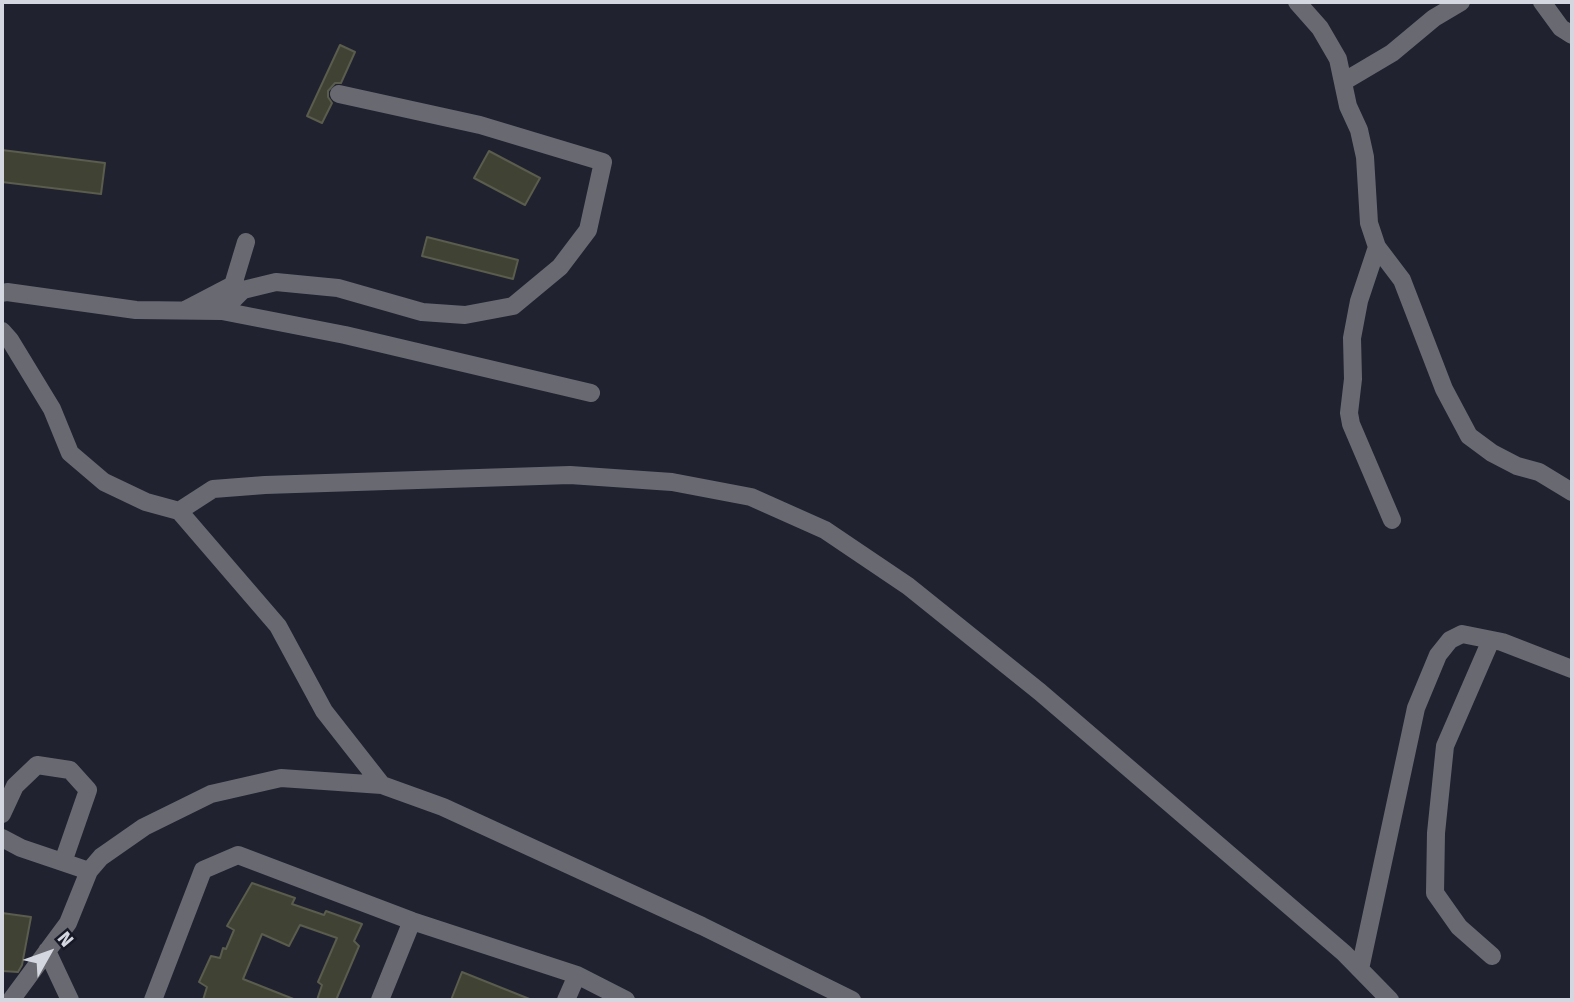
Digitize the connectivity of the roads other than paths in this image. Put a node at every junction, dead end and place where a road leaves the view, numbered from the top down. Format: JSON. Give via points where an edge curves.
{"nodes":[{"id":1,"x":1297,"y":2,"type":"edge"},
{"id":2,"x":1461,"y":2,"type":"edge"},
{"id":3,"x":1542,"y":2,"type":"edge"},
{"id":4,"x":1572,"y":35,"type":"edge"},
{"id":5,"x":1343,"y":82,"type":"junction"},
{"id":6,"x":339,"y":94,"type":"dead end"},
{"id":7,"x":246,"y":242,"type":"dead end"},
{"id":8,"x":1377,"y":247,"type":"junction"},
{"id":9,"x":2,"y":293,"type":"edge"},
{"id":10,"x":184,"y":311,"type":"junction"},
{"id":11,"x":222,"y":311,"type":"junction"},
{"id":12,"x":2,"y":331,"type":"edge"},
{"id":13,"x":591,"y":393,"type":"dead end"},
{"id":14,"x":1572,"y":492,"type":"edge"},
{"id":15,"x":179,"y":511,"type":"junction"},
{"id":16,"x":1392,"y":520,"type":"dead end"},
{"id":17,"x":1491,"y":640,"type":"junction"},
{"id":18,"x":1572,"y":669,"type":"edge"},
{"id":19,"x":383,"y":785,"type":"junction"},
{"id":20,"x":2,"y":814,"type":"edge"},
{"id":21,"x":2,"y":838,"type":"edge"},
{"id":22,"x":64,"y":862,"type":"junction"},
{"id":23,"x":89,"y":871,"type":"junction"},
{"id":24,"x":412,"y":921,"type":"junction"},
{"id":25,"x":47,"y":951,"type":"junction"},
{"id":26,"x":1492,"y":956,"type":"dead end"},
{"id":27,"x":1360,"y":969,"type":"junction"},
{"id":28,"x":577,"y":975,"type":"junction"},
{"id":29,"x":9,"y":995,"type":"edge"},
{"id":30,"x":71,"y":1000,"type":"edge"},
{"id":31,"x":153,"y":1000,"type":"edge"},
{"id":32,"x":380,"y":1000,"type":"edge"},
{"id":33,"x":566,"y":1000,"type":"edge"},
{"id":34,"x":626,"y":1000,"type":"edge"},
{"id":35,"x":852,"y":1000,"type":"edge"},
{"id":36,"x":1390,"y":1000,"type":"edge"}],
"edges":[{"from":1,"to":5,"type":"street","via":[[1332,45]]},
{"from":2,"to":5,"type":"street"},
{"from":3,"to":4,"type":"street"},
{"from":5,"to":8,"type":"street","via":[[1365,157],[1369,223]]},
{"from":6,"to":11,"type":"street","via":[[480,125],[603,162],[589,229],[560,267],[513,306],[465,315],[422,312],[338,288],[276,282],[243,290]]},
{"from":7,"to":10,"type":"street","via":[[233,285]]},
{"from":8,"to":14,"type":"street","via":[[1402,280],[1444,389],[1469,436],[1492,453],[1539,472]]},
{"from":8,"to":16,"type":"street","via":[[1352,338],[1349,413]]},
{"from":9,"to":10,"type":"street","via":[[136,310]]},
{"from":10,"to":11,"type":"street"},
{"from":11,"to":13,"type":"street"},
{"from":12,"to":15,"type":"street","via":[[52,408],[70,453],[104,482],[146,502]]},
{"from":15,"to":19,"type":"street","via":[[278,626],[324,711]]},
{"from":15,"to":27,"type":"street","via":[[213,489],[570,475],[672,481],[751,498],[825,530],[908,586],[1051,701]]},
{"from":17,"to":18,"type":"street"},
{"from":17,"to":26,"type":"street","via":[[1445,746],[1436,833],[1436,893],[1459,928]]},
{"from":17,"to":27,"type":"street","via":[[1462,634],[1450,640],[1427,680],[1416,708]]},
{"from":19,"to":23,"type":"street","via":[[281,778],[211,794],[144,827]]},
{"from":19,"to":35,"type":"street","via":[[443,807]]},
{"from":20,"to":22,"type":"street","via":[[15,786],[37,765],[70,770],[88,790]]},
{"from":21,"to":22,"type":"street"},
{"from":22,"to":23,"type":"street"},
{"from":23,"to":25,"type":"street","via":[[68,923]]},
{"from":24,"to":28,"type":"street"},
{"from":24,"to":31,"type":"street","via":[[238,855],[204,870]]},
{"from":24,"to":32,"type":"street"},
{"from":25,"to":29,"type":"street"},
{"from":25,"to":30,"type":"street"},
{"from":27,"to":36,"type":"street"},
{"from":28,"to":33,"type":"street"},
{"from":28,"to":34,"type":"street"}]}
